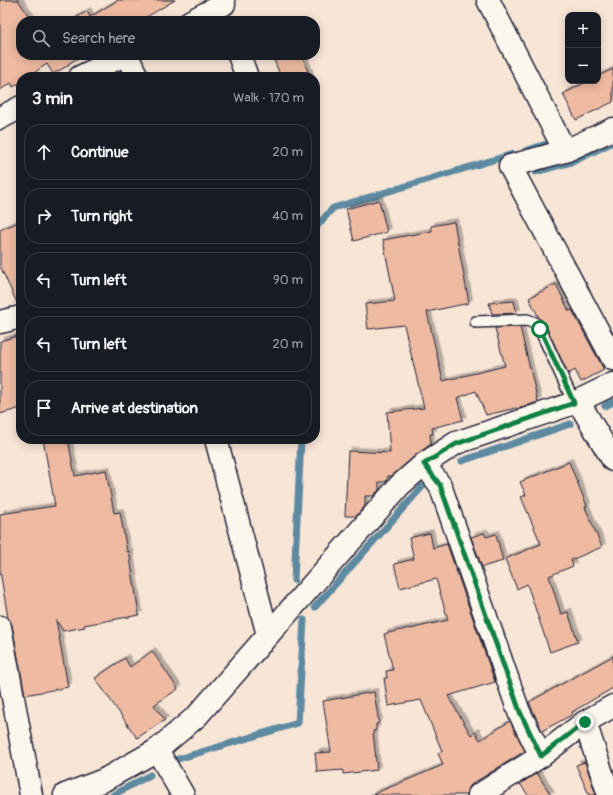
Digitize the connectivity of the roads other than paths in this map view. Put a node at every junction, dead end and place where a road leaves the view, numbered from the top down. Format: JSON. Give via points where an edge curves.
{"nodes":[{"id":1,"x":488,"y":0,"type":"edge"},
{"id":2,"x":223,"y":9,"type":"edge"},
{"id":3,"x":204,"y":16,"type":"edge"},
{"id":4,"x":115,"y":60,"type":"edge"},
{"id":5,"x":128,"y":60,"type":"edge"},
{"id":6,"x":240,"y":60,"type":"edge"},
{"id":7,"x":90,"y":72,"type":"edge"},
{"id":8,"x":135,"y":72,"type":"edge"},
{"id":9,"x":245,"y":72,"type":"edge"},
{"id":10,"x":16,"y":110,"type":"edge"},
{"id":11,"x":0,"y":118,"type":"edge"},
{"id":12,"x":613,"y":129,"type":"edge"},
{"id":13,"x":565,"y":151,"type":"junction"},
{"id":14,"x":16,"y":318,"type":"edge"},
{"id":15,"x":0,"y":322,"type":"edge"},
{"id":16,"x":476,"y":322,"type":"dead end"},
{"id":17,"x":613,"y":359,"type":"edge"},
{"id":18,"x":613,"y":384,"type":"edge"},
{"id":19,"x":576,"y":402,"type":"junction"},
{"id":20,"x":217,"y":444,"type":"edge"},
{"id":21,"x":613,"y":460,"type":"edge"},
{"id":22,"x":424,"y":464,"type":"junction"},
{"id":23,"x":0,"y":627,"type":"edge"},
{"id":24,"x":268,"y":635,"type":"junction"},
{"id":25,"x":613,"y":706,"type":"edge"},
{"id":26,"x":585,"y":722,"type":"junction"},
{"id":27,"x":157,"y":750,"type":"junction"},
{"id":28,"x":541,"y":756,"type":"junction"},
{"id":29,"x":31,"y":795,"type":"edge"},
{"id":30,"x":65,"y":795,"type":"edge"},
{"id":31,"x":183,"y":795,"type":"edge"},
{"id":32,"x":479,"y":795,"type":"edge"},
{"id":33,"x":609,"y":795,"type":"edge"}],
"edges":[{"from":1,"to":13,"type":"street"},
{"from":2,"to":3,"type":"street"},
{"from":4,"to":7,"type":"street"},
{"from":5,"to":8,"type":"street"},
{"from":6,"to":9,"type":"street"},
{"from":10,"to":11,"type":"street"},
{"from":12,"to":13,"type":"street"},
{"from":13,"to":17,"type":"street","via":[[510,166]]},
{"from":14,"to":15,"type":"street"},
{"from":16,"to":19,"type":"lane","via":[[527,320],[535,323]]},
{"from":18,"to":19,"type":"street"},
{"from":19,"to":21,"type":"street"},
{"from":19,"to":22,"type":"street","via":[[456,444]]},
{"from":20,"to":24,"type":"street"},
{"from":22,"to":24,"type":"street","via":[[400,485]]},
{"from":22,"to":28,"type":"street","via":[[440,485],[520,712]]},
{"from":23,"to":29,"type":"street"},
{"from":24,"to":27,"type":"street","via":[[197,716]]},
{"from":25,"to":26,"type":"street"},
{"from":26,"to":28,"type":"street"},
{"from":26,"to":33,"type":"street"},
{"from":27,"to":30,"type":"street","via":[[104,780]]},
{"from":27,"to":31,"type":"street"},
{"from":28,"to":32,"type":"street"}]}
